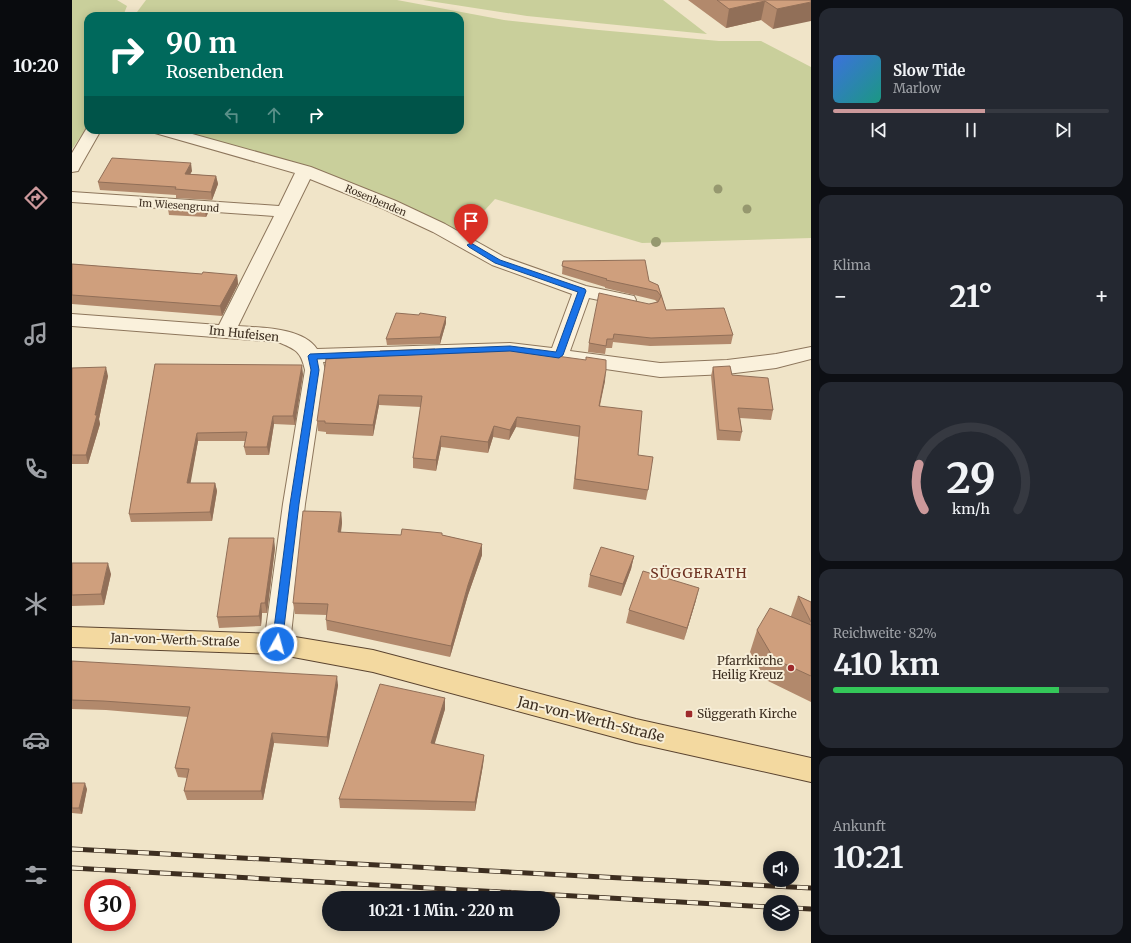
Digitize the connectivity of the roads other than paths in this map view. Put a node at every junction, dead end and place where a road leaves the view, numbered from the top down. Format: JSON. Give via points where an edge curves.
{"nodes":[{"id":1,"x":91,"y":134,"type":"edge"},
{"id":2,"x":176,"y":134,"type":"edge"},
{"id":3,"x":72,"y":167,"type":"edge"},
{"id":4,"x":305,"y":171,"type":"junction"},
{"id":5,"x":72,"y":197,"type":"edge"},
{"id":6,"x":286,"y":212,"type":"junction"},
{"id":7,"x":582,"y":291,"type":"junction"},
{"id":8,"x":640,"y":303,"type":"edge"},
{"id":9,"x":72,"y":320,"type":"edge"},
{"id":10,"x":226,"y":332,"type":"junction"},
{"id":11,"x":811,"y":353,"type":"edge"},
{"id":12,"x":559,"y":355,"type":"junction"},
{"id":13,"x":312,"y":356,"type":"junction"},
{"id":14,"x":72,"y":637,"type":"edge"},
{"id":15,"x":277,"y":644,"type":"junction"},
{"id":16,"x":811,"y":770,"type":"edge"}],
"edges":[{"from":1,"to":3,"type":"street"},
{"from":2,"to":4,"type":"street","name":"Rosenbenden"},
{"from":4,"to":6,"type":"street"},
{"from":4,"to":7,"type":"street","name":"Rosenbenden","via":[[390,205],[498,261]]},
{"from":5,"to":6,"type":"street","name":"Im Wiesengrund"},
{"from":6,"to":10,"type":"street"},
{"from":7,"to":8,"type":"street","name":"Rosenbenden"},
{"from":7,"to":12,"type":"street"},
{"from":9,"to":10,"type":"street","name":"Im Hufeisen"},
{"from":10,"to":13,"type":"street","name":"Im Hufeisen","via":[[281,336],[302,345]]},
{"from":11,"to":12,"type":"street","via":[[776,361],[727,367],[660,370]]},
{"from":12,"to":13,"type":"street","via":[[510,349]]},
{"from":13,"to":15,"type":"street","via":[[315,370],[294,504]]},
{"from":14,"to":15,"type":"main road","name":"Jan-von-Werth-Straße"},
{"from":15,"to":16,"type":"main road","name":"Jan-von-Werth-Straße","via":[[374,661],[636,731]]}]}
